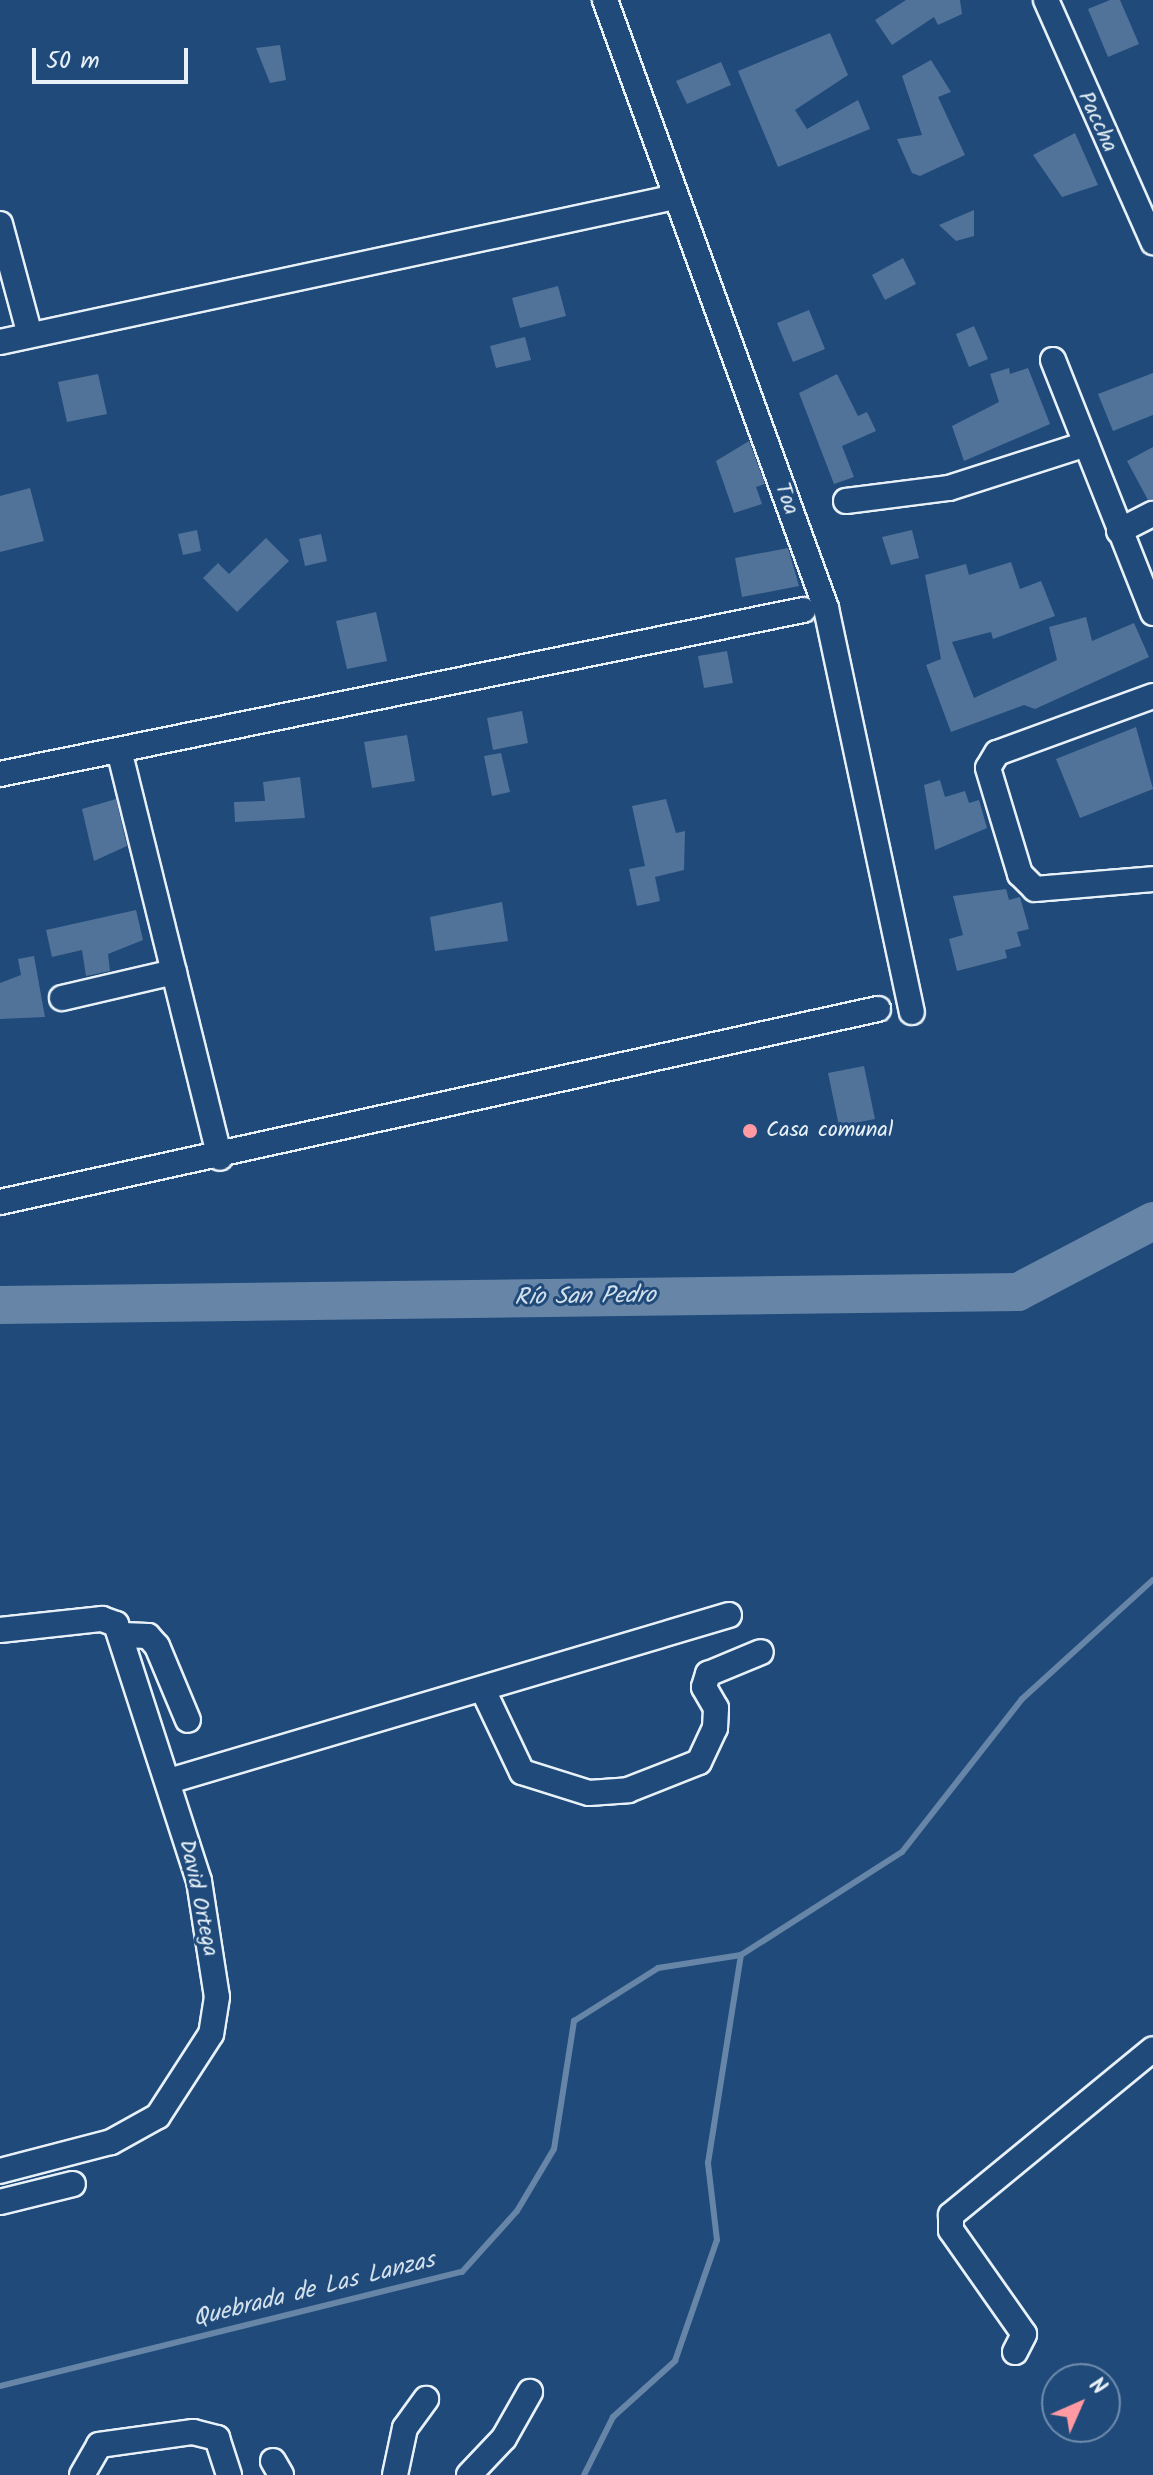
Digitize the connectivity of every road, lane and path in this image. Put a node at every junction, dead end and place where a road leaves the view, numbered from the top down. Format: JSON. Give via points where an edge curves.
{"nodes":[{"id":1,"x":605,"y":0,"type":"edge"},
{"id":2,"x":1046,"y":0,"type":"edge"},
{"id":3,"x":675,"y":197,"type":"junction"},
{"id":4,"x":0,"y":224,"type":"edge"},
{"id":5,"x":1153,"y":242,"type":"edge"},
{"id":6,"x":30,"y":335,"type":"junction"},
{"id":7,"x":0,"y":342,"type":"edge"},
{"id":8,"x":1053,"y":360,"type":"dead end"},
{"id":9,"x":1086,"y":444,"type":"junction"},
{"id":10,"x":846,"y":501,"type":"dead end"},
{"id":11,"x":1153,"y":514,"type":"edge"},
{"id":12,"x":1119,"y":531,"type":"junction"},
{"id":13,"x":1142,"y":557,"type":"edge"},
{"id":14,"x":803,"y":610,"type":"dead end"},
{"id":15,"x":1153,"y":613,"type":"edge"},
{"id":16,"x":1153,"y":696,"type":"edge"},
{"id":17,"x":119,"y":750,"type":"junction"},
{"id":18,"x":0,"y":774,"type":"edge"},
{"id":19,"x":1153,"y":879,"type":"edge"},
{"id":20,"x":174,"y":972,"type":"junction"},
{"id":21,"x":62,"y":998,"type":"dead end"},
{"id":22,"x":878,"y":1009,"type":"dead end"},
{"id":23,"x":912,"y":1012,"type":"dead end"},
{"id":24,"x":220,"y":1158,"type":"junction"},
{"id":25,"x":0,"y":1202,"type":"edge"},
{"id":26,"x":729,"y":1615,"type":"dead end"},
{"id":27,"x":0,"y":1630,"type":"edge"},
{"id":28,"x":122,"y":1635,"type":"junction"},
{"id":29,"x":761,"y":1652,"type":"dead end"},
{"id":30,"x":483,"y":1690,"type":"junction"},
{"id":31,"x":188,"y":1720,"type":"dead end"},
{"id":32,"x":169,"y":1781,"type":"junction"},
{"id":33,"x":1153,"y":2049,"type":"edge"},
{"id":34,"x":0,"y":2171,"type":"edge"},
{"id":35,"x":73,"y":2184,"type":"dead end"},
{"id":36,"x":0,"y":2202,"type":"edge"},
{"id":37,"x":1015,"y":2352,"type":"dead end"},
{"id":38,"x":530,"y":2392,"type":"dead end"},
{"id":39,"x":426,"y":2399,"type":"dead end"},
{"id":40,"x":82,"y":2475,"type":"edge"},
{"id":41,"x":229,"y":2475,"type":"edge"},
{"id":42,"x":395,"y":2475,"type":"edge"},
{"id":43,"x":469,"y":2475,"type":"edge"}],
"edges":[{"from":1,"to":3,"type":"street","name":"Toa"},
{"from":2,"to":5,"type":"street","name":"Paccha"},
{"from":3,"to":6,"type":"street"},
{"from":3,"to":23,"type":"street","name":"Toa","via":[[826,608]]},
{"from":4,"to":6,"type":"street"},
{"from":6,"to":7,"type":"street"},
{"from":8,"to":9,"type":"street"},
{"from":9,"to":10,"type":"street","via":[[949,488]]},
{"from":9,"to":12,"type":"street"},
{"from":11,"to":12,"type":"street"},
{"from":12,"to":13,"type":"street"},
{"from":13,"to":15,"type":"street"},
{"from":14,"to":17,"type":"street"},
{"from":16,"to":19,"type":"street","via":[[997,753],[988,768],[1020,874],[1035,889]]},
{"from":17,"to":18,"type":"street"},
{"from":17,"to":20,"type":"street"},
{"from":20,"to":21,"type":"street"},
{"from":20,"to":24,"type":"street"},
{"from":22,"to":24,"type":"street"},
{"from":24,"to":25,"type":"street"},
{"from":26,"to":30,"type":"street"},
{"from":27,"to":28,"type":"street","via":[[102,1619]]},
{"from":28,"to":31,"type":"street","via":[[148,1636],[157,1646]]},
{"from":28,"to":32,"type":"street","name":"David Ortega"},
{"from":29,"to":30,"type":"street","via":[[708,1674],[715,1728],[699,1762],[628,1790],[589,1793],[522,1772]]},
{"from":30,"to":32,"type":"street"},
{"from":32,"to":34,"type":"street","name":"David Ortega","via":[[203,1910],[217,1997],[211,2034],[158,2116],[111,2142]]},
{"from":33,"to":37,"type":"street","via":[[951,2215],[951,2230],[1024,2334]]},
{"from":35,"to":36,"type":"street"},
{"from":38,"to":43,"type":"street","via":[[504,2438]]},
{"from":39,"to":42,"type":"street","via":[[405,2428]]},
{"from":40,"to":41,"type":"street","via":[[99,2445],[193,2432],[217,2438]]}]}
